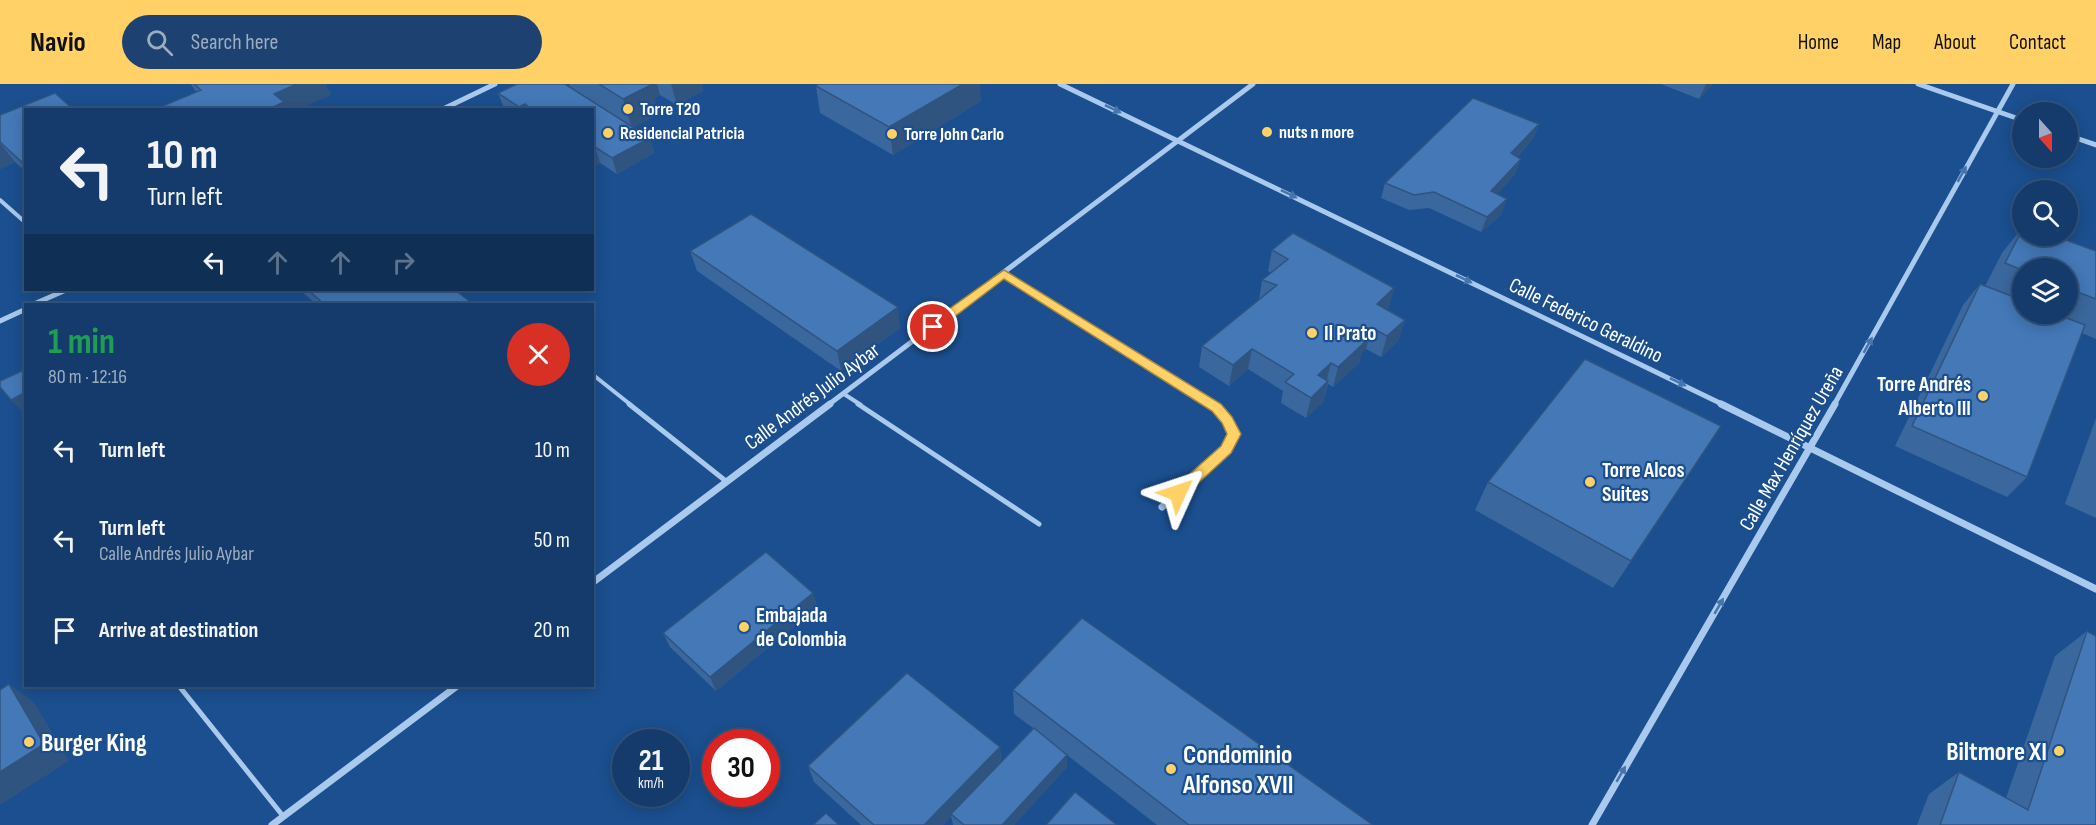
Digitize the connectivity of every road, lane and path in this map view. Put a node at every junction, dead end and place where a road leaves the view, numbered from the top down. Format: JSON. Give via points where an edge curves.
{"nodes":[{"id":1,"x":495,"y":84,"type":"edge"},
{"id":2,"x":1060,"y":84,"type":"edge"},
{"id":3,"x":1253,"y":84,"type":"edge"},
{"id":4,"x":1918,"y":84,"type":"edge"},
{"id":5,"x":2013,"y":84,"type":"edge"},
{"id":6,"x":445,"y":108,"type":"edge"},
{"id":7,"x":1996,"y":111,"type":"junction"},
{"id":8,"x":2012,"y":117,"type":"edge"},
{"id":9,"x":2078,"y":139,"type":"edge"},
{"id":10,"x":1179,"y":141,"type":"junction"},
{"id":11,"x":2096,"y":145,"type":"edge"},
{"id":12,"x":0,"y":200,"type":"edge"},
{"id":13,"x":24,"y":221,"type":"edge"},
{"id":14,"x":1004,"y":274,"type":"junction"},
{"id":15,"x":64,"y":291,"type":"edge"},
{"id":16,"x":36,"y":303,"type":"edge"},
{"id":17,"x":24,"y":310,"type":"edge"},
{"id":18,"x":0,"y":321,"type":"edge"},
{"id":19,"x":594,"y":376,"type":"edge"},
{"id":20,"x":844,"y":394,"type":"junction"},
{"id":21,"x":1812,"y":447,"type":"junction"},
{"id":22,"x":727,"y":482,"type":"junction"},
{"id":23,"x":1162,"y":507,"type":"dead end"},
{"id":24,"x":1039,"y":524,"type":"dead end"},
{"id":25,"x":594,"y":582,"type":"edge"},
{"id":26,"x":2096,"y":589,"type":"edge"},
{"id":27,"x":180,"y":687,"type":"edge"},
{"id":28,"x":456,"y":687,"type":"edge"},
{"id":29,"x":283,"y":816,"type":"junction"},
{"id":30,"x":272,"y":825,"type":"edge"},
{"id":31,"x":1592,"y":825,"type":"edge"}],
"edges":[{"from":1,"to":6,"type":"street"},
{"from":2,"to":10,"type":"street","name":"Calle Federico Geraldino","one_way":true},
{"from":3,"to":10,"type":"street","name":"Calle Andrés Julio Aybar"},
{"from":4,"to":7,"type":"street"},
{"from":5,"to":7,"type":"street","name":"Calle Max Henríquez Ureña"},
{"from":7,"to":8,"type":"street"},
{"from":21,"to":7,"type":"street","name":"Calle Max Henríquez Ureña","one_way":true},
{"from":9,"to":11,"type":"street"},
{"from":10,"to":14,"type":"street","name":"Calle Andrés Julio Aybar"},
{"from":10,"to":21,"type":"street","name":"Calle Federico Geraldino","one_way":true},
{"from":12,"to":13,"type":"lane"},
{"from":14,"to":20,"type":"street","name":"Calle Andrés Julio Aybar"},
{"from":14,"to":23,"type":"street","via":[[1217,408],[1228,420],[1234,434],[1227,450]]},
{"from":15,"to":16,"type":"street"},
{"from":17,"to":18,"type":"street"},
{"from":19,"to":22,"type":"lane"},
{"from":20,"to":22,"type":"street","name":"Calle Andrés Julio Aybar"},
{"from":20,"to":24,"type":"lane"},
{"from":21,"to":26,"type":"street","name":"Calle Federico Geraldino"},
{"from":31,"to":21,"type":"street","name":"Calle Max Henríquez Ureña","one_way":true},
{"from":22,"to":25,"type":"street","name":"Calle Andrés Julio Aybar"},
{"from":27,"to":29,"type":"lane"},
{"from":28,"to":29,"type":"street"},
{"from":29,"to":30,"type":"street"}]}
